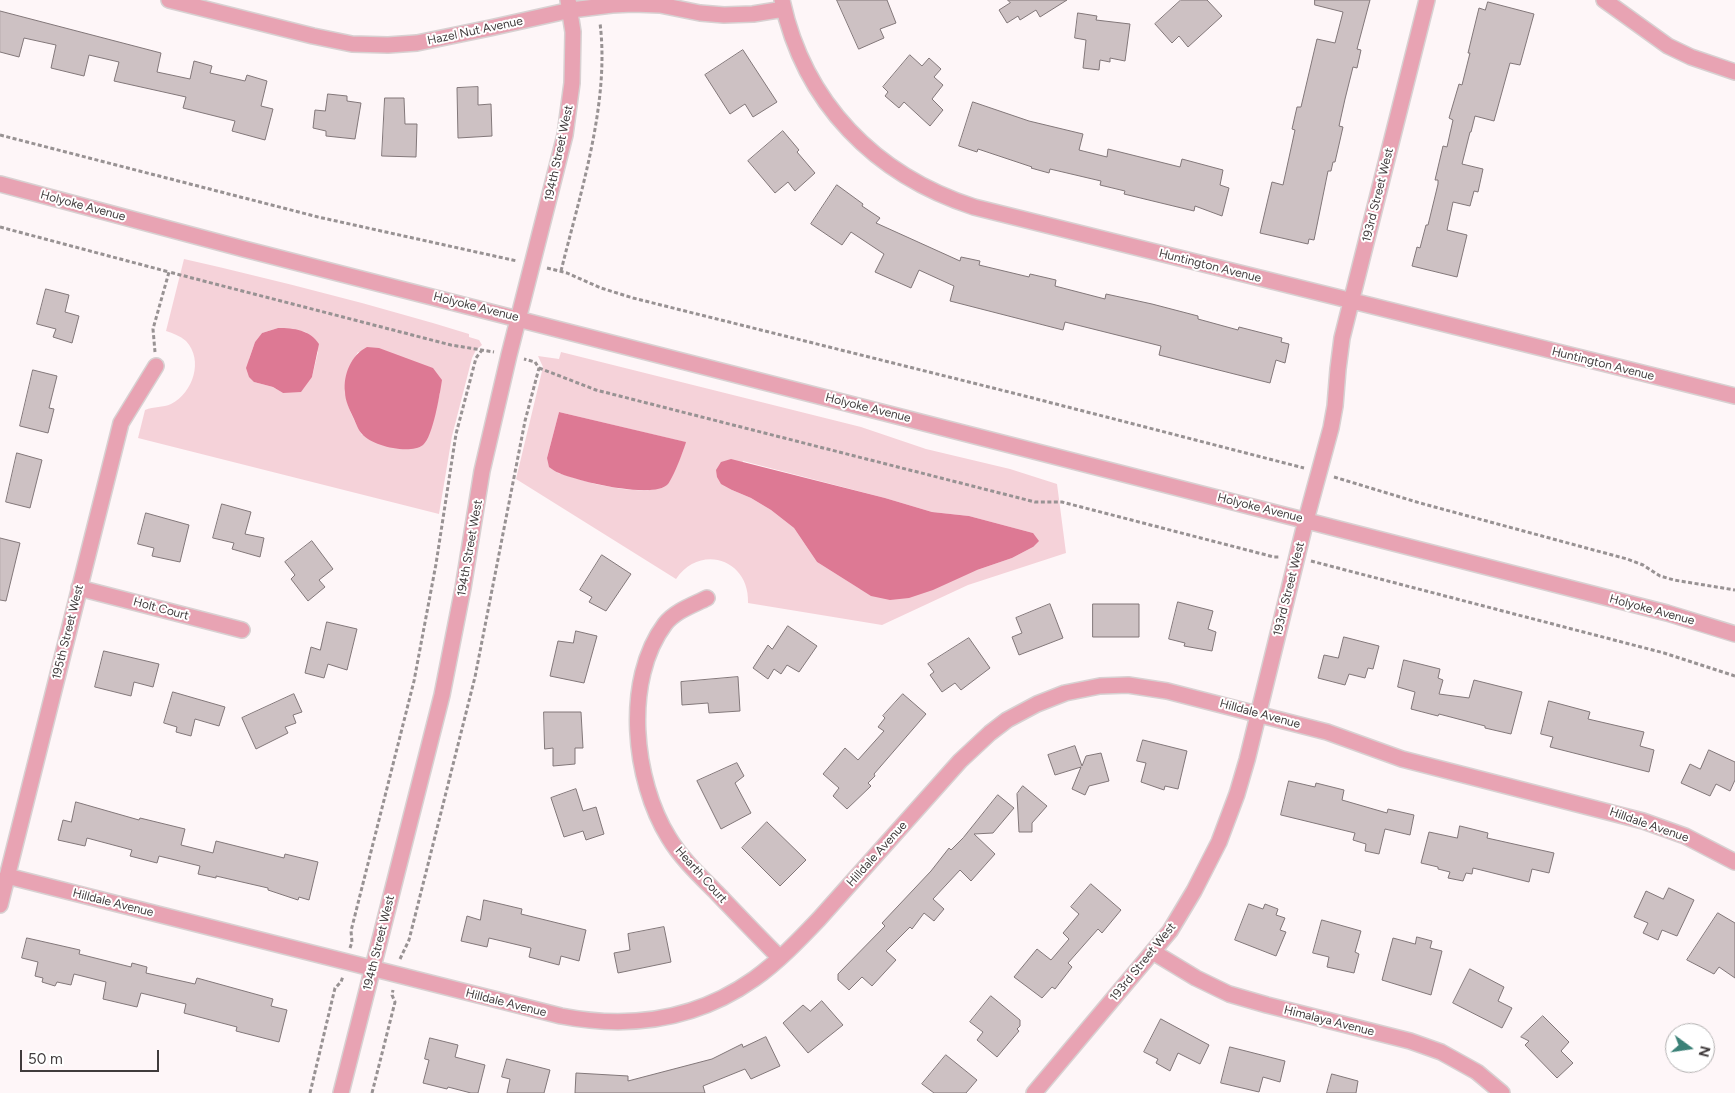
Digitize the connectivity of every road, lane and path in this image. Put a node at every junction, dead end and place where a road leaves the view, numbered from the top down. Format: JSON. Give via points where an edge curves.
{"nodes":[{"id":1,"x":169,"y":0,"type":"edge"},
{"id":2,"x":1427,"y":0,"type":"edge"},
{"id":3,"x":1604,"y":0,"type":"edge"},
{"id":4,"x":783,"y":4,"type":"edge"},
{"id":5,"x":569,"y":5,"type":"edge"},
{"id":6,"x":598,"y":7,"type":"junction"},
{"id":7,"x":1735,"y":72,"type":"edge"},
{"id":8,"x":0,"y":135,"type":"edge"},
{"id":9,"x":0,"y":184,"type":"edge"},
{"id":10,"x":0,"y":227,"type":"edge"},
{"id":11,"x":532,"y":264,"type":"junction"},
{"id":12,"x":561,"y":271,"type":"junction"},
{"id":13,"x":169,"y":272,"type":"junction"},
{"id":14,"x":1352,"y":301,"type":"junction"},
{"id":15,"x":518,"y":318,"type":"junction"},
{"id":16,"x":535,"y":362,"type":"dead end"},
{"id":17,"x":156,"y":366,"type":"joint"},
{"id":18,"x":539,"y":368,"type":"junction"},
{"id":19,"x":1735,"y":396,"type":"edge"},
{"id":20,"x":1319,"y":472,"type":"junction"},
{"id":21,"x":1306,"y":520,"type":"junction"},
{"id":22,"x":1274,"y":557,"type":"dead end"},
{"id":23,"x":1297,"y":557,"type":"junction"},
{"id":24,"x":79,"y":588,"type":"junction"},
{"id":25,"x":1735,"y":590,"type":"edge"},
{"id":26,"x":707,"y":598,"type":"dead end"},
{"id":27,"x":242,"y":630,"type":"dead end"},
{"id":28,"x":1735,"y":634,"type":"edge"},
{"id":29,"x":1735,"y":676,"type":"edge"},
{"id":30,"x":1258,"y":714,"type":"junction"},
{"id":31,"x":1735,"y":862,"type":"edge"},
{"id":32,"x":7,"y":876,"type":"junction"},
{"id":33,"x":0,"y":905,"type":"edge"},
{"id":34,"x":1153,"y":952,"type":"junction"},
{"id":35,"x":780,"y":958,"type":"junction"},
{"id":36,"x":346,"y":963,"type":"junction"},
{"id":37,"x":372,"y":969,"type":"junction"},
{"id":38,"x":396,"y":975,"type":"junction"},
{"id":39,"x":310,"y":1093,"type":"edge"},
{"id":40,"x":341,"y":1093,"type":"edge"},
{"id":41,"x":372,"y":1093,"type":"edge"},
{"id":42,"x":1034,"y":1093,"type":"edge"},
{"id":43,"x":1502,"y":1093,"type":"edge"}],
"edges":[{"from":1,"to":5,"type":"street","name":"Hazel Nut Avenue","via":[[313,36],[352,44],[388,45],[490,28]]},
{"from":2,"to":14,"type":"street","name":"193rd Street West"},
{"from":3,"to":7,"type":"street","via":[[1668,46]]},
{"from":4,"to":6,"type":"street","name":"Hazel Nut Avenue","via":[[753,14],[724,15],[646,4]]},
{"from":4,"to":14,"type":"street","name":"Huntington Avenue","via":[[802,62],[832,110],[875,155],[922,186],[974,207]]},
{"from":5,"to":6,"type":"street","name":"Hazel Nut Avenue"},
{"from":5,"to":11,"type":"street","name":"194th Street West","via":[[573,32],[569,110]]},
{"from":6,"to":12,"type":"path","via":[[601,40],[597,116]]},
{"from":8,"to":11,"type":"path","via":[[318,217]]},
{"from":9,"to":15,"type":"street","name":"Holyoke Avenue"},
{"from":10,"to":13,"type":"path"},
{"from":11,"to":12,"type":"path"},
{"from":11,"to":15,"type":"street","name":"194th Street West"},
{"from":12,"to":20,"type":"path","via":[[633,298]]},
{"from":13,"to":17,"type":"path","via":[[153,329]]},
{"from":13,"to":36,"type":"path","via":[[451,345],[482,350],[476,358],[456,434],[414,681],[351,931],[352,942]]},
{"from":14,"to":19,"type":"street","name":"Huntington Avenue"},
{"from":14,"to":20,"type":"street","name":"193rd Street West","via":[[1342,338],[1331,428]]},
{"from":15,"to":21,"type":"street","name":"Holyoke Avenue"},
{"from":15,"to":37,"type":"street","name":"194th Street West","via":[[482,471],[464,588],[442,695]]},
{"from":16,"to":18,"type":"path"},
{"from":17,"to":24,"type":"street","name":"195th Street West","via":[[121,423]]},
{"from":18,"to":22,"type":"path","via":[[615,395],[1035,502],[1071,504]]},
{"from":18,"to":38,"type":"path","via":[[523,430],[459,744],[409,940],[401,954]]},
{"from":20,"to":21,"type":"street","name":"193rd Street West"},
{"from":20,"to":25,"type":"path","via":[[1626,559],[1674,580]]},
{"from":21,"to":23,"type":"street","name":"193rd Street West"},
{"from":21,"to":28,"type":"street","name":"Holyoke Avenue","via":[[1667,613]]},
{"from":23,"to":29,"type":"path","via":[[1664,653]]},
{"from":23,"to":30,"type":"street","name":"193rd Street West"},
{"from":24,"to":27,"type":"street","name":"Holt Court"},
{"from":24,"to":32,"type":"street","name":"195th Street West"},
{"from":26,"to":35,"type":"street","name":"Hearth Court","via":[[674,614],[651,650],[638,708],[640,759],[651,804],[674,845],[705,882]]},
{"from":30,"to":31,"type":"street","name":"Hilldale Avenue","via":[[1327,732],[1438,769],[1614,812],[1685,836]]},
{"from":30,"to":34,"type":"street","name":"193rd Street West","via":[[1237,794],[1219,842],[1170,931]]},
{"from":30,"to":35,"type":"street","name":"Hilldale Avenue","via":[[1168,691],[1118,685],[1064,693],[1029,708],[1007,720],[976,745]]},
{"from":32,"to":33,"type":"street","name":"195th Street West"},
{"from":32,"to":36,"type":"street","name":"Hilldale Avenue"},
{"from":34,"to":42,"type":"street","name":"193rd Street West"},
{"from":34,"to":43,"type":"street","name":"Himalaya Avenue","via":[[1229,994],[1441,1052],[1477,1072]]},
{"from":35,"to":38,"type":"street","name":"Hilldale Avenue","via":[[754,979],[716,1001],[666,1017],[630,1022],[585,1021]]},
{"from":36,"to":37,"type":"street","name":"Hilldale Avenue"},
{"from":36,"to":39,"type":"path","via":[[341,982],[335,988]]},
{"from":37,"to":38,"type":"street","name":"Hilldale Avenue"},
{"from":37,"to":40,"type":"street","name":"194th Street West"},
{"from":38,"to":41,"type":"path","via":[[392,995],[395,1002]]}]}
